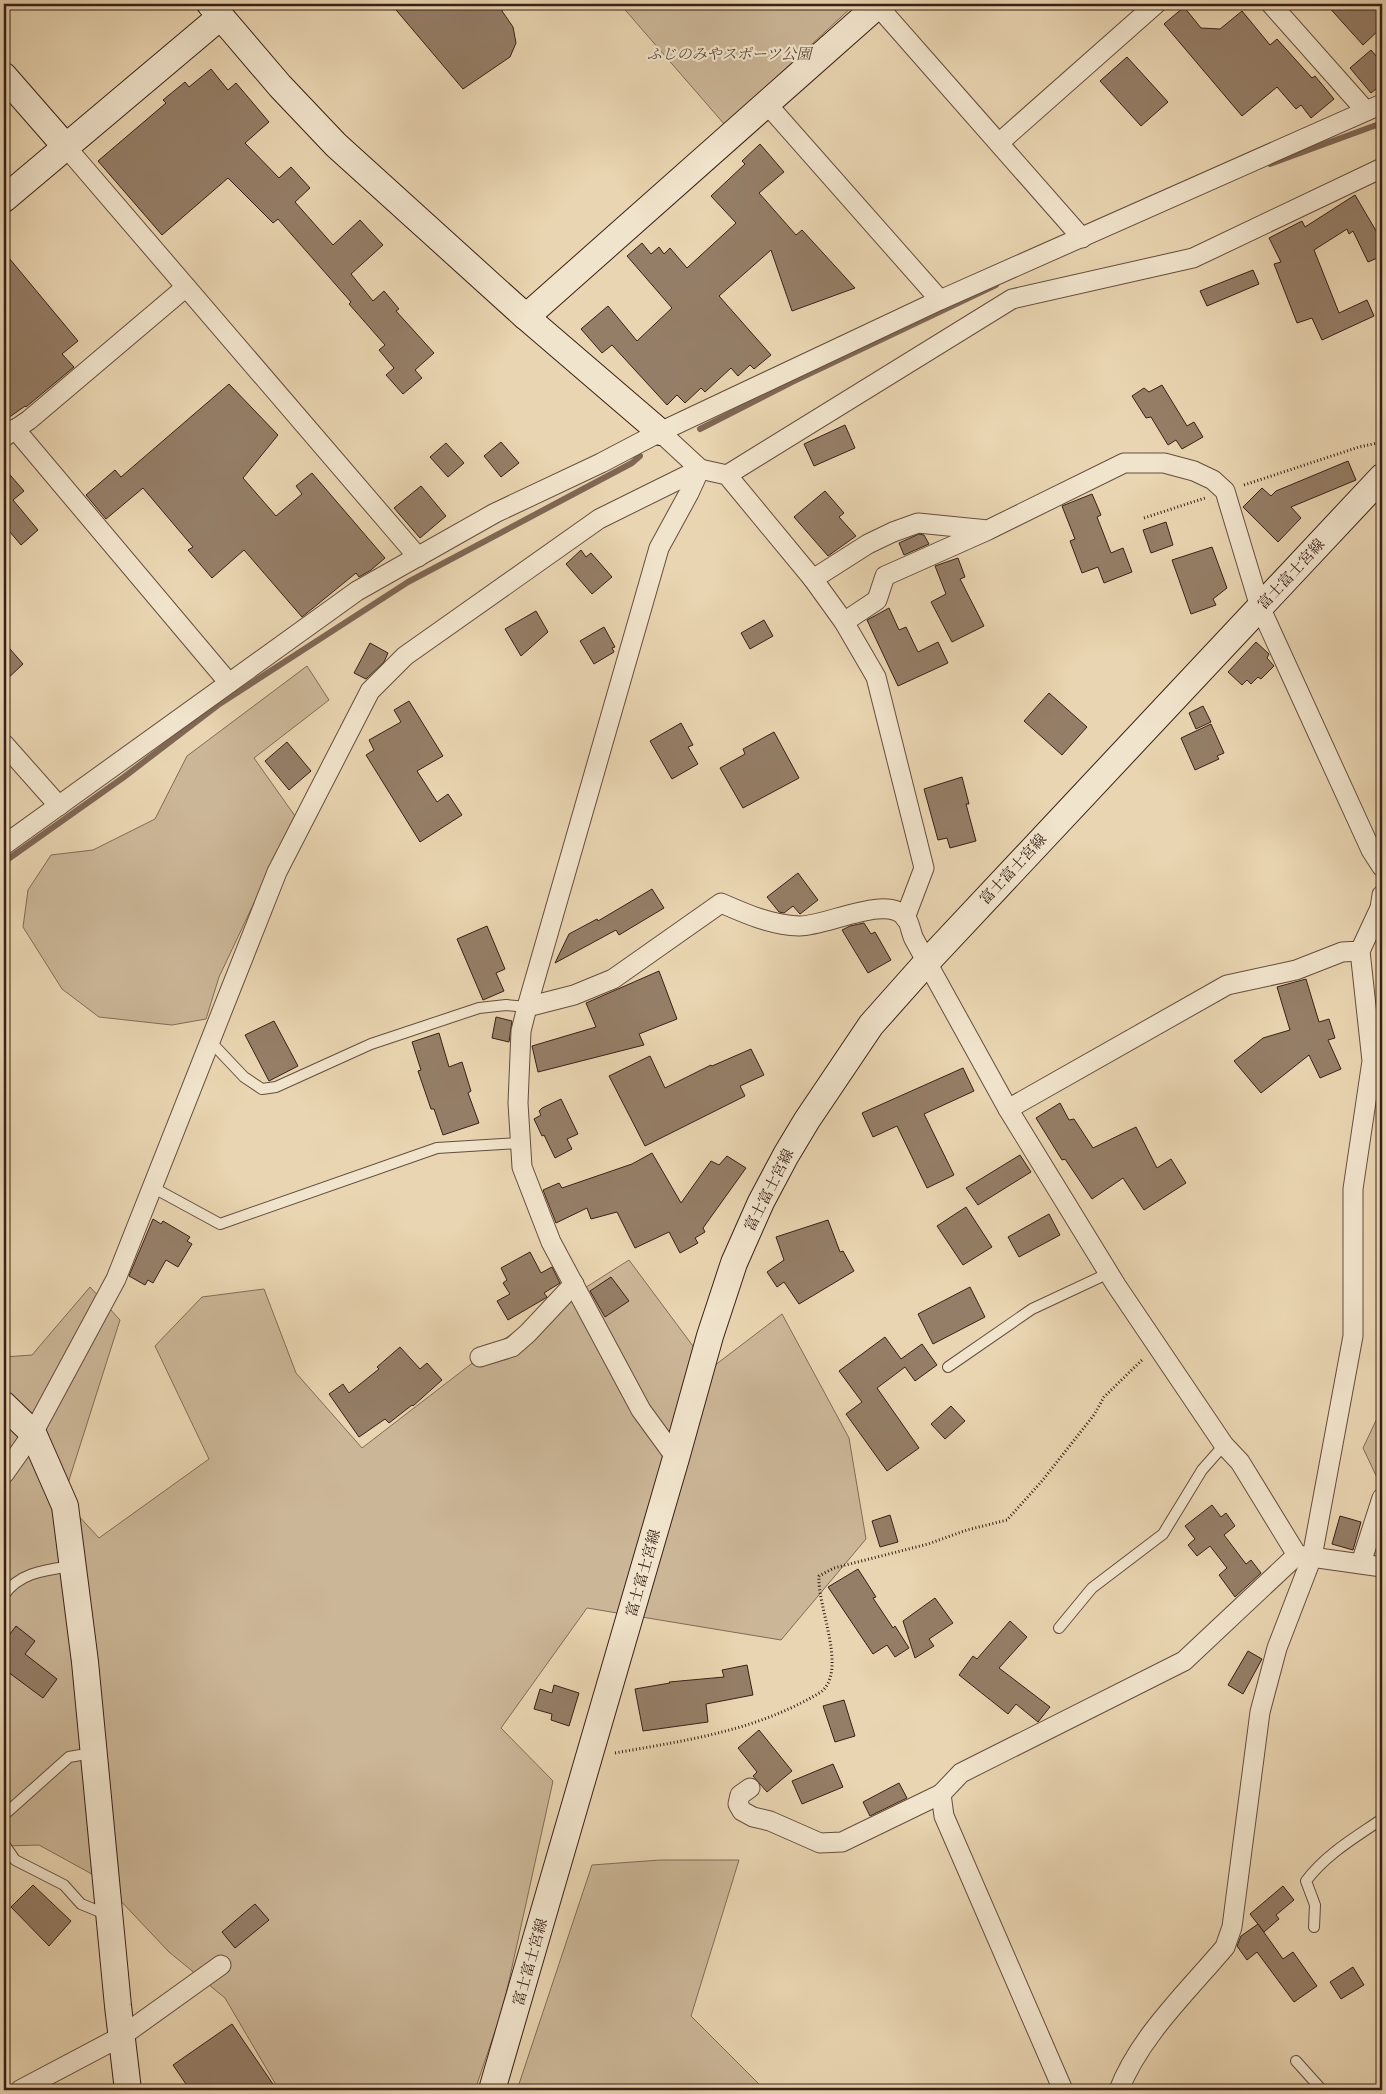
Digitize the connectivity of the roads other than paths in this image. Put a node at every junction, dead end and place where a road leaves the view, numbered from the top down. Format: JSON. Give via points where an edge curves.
{"nodes":[{"id":1,"x":878,"y":4,"type":"edge"},
{"id":2,"x":1156,"y":4,"type":"edge"},
{"id":3,"x":1271,"y":4,"type":"edge"},
{"id":4,"x":215,"y":10,"type":"edge"},
{"id":5,"x":4,"y":76,"type":"edge"},
{"id":6,"x":766,"y":103,"type":"junction"},
{"id":7,"x":1374,"y":108,"type":"edge"},
{"id":8,"x":1000,"y":142,"type":"junction"},
{"id":9,"x":66,"y":147,"type":"junction"},
{"id":10,"x":1382,"y":168,"type":"edge"},
{"id":11,"x":4,"y":199,"type":"edge"},
{"id":12,"x":1082,"y":238,"type":"junction"},
{"id":13,"x":186,"y":287,"type":"junction"},
{"id":14,"x":940,"y":300,"type":"junction"},
{"id":15,"x":526,"y":317,"type":"junction"},
{"id":16,"x":660,"y":432,"type":"junction"},
{"id":17,"x":9,"y":433,"type":"edge"},
{"id":18,"x":700,"y":469,"type":"junction"},
{"id":19,"x":727,"y":475,"type":"junction"},
{"id":20,"x":1382,"y":477,"type":"edge"},
{"id":21,"x":988,"y":530,"type":"junction"},
{"id":22,"x":418,"y":557,"type":"junction"},
{"id":23,"x":813,"y":579,"type":"junction"},
{"id":24,"x":1260,"y":607,"type":"junction"},
{"id":25,"x":844,"y":622,"type":"junction"},
{"id":26,"x":229,"y":683,"type":"junction"},
{"id":27,"x":4,"y":744,"type":"edge"},
{"id":28,"x":59,"y":806,"type":"junction"},
{"id":29,"x":4,"y":845,"type":"edge"},
{"id":30,"x":1382,"y":867,"type":"edge"},
{"id":31,"x":1382,"y":895,"type":"edge"},
{"id":32,"x":906,"y":918,"type":"junction"},
{"id":33,"x":1360,"y":950,"type":"junction"},
{"id":34,"x":927,"y":962,"type":"junction"},
{"id":35,"x":527,"y":1007,"type":"junction"},
{"id":36,"x":210,"y":1041,"type":"junction"},
{"id":37,"x":1008,"y":1109,"type":"junction"},
{"id":38,"x":520,"y":1144,"type":"junction"},
{"id":39,"x":152,"y":1187,"type":"junction"},
{"id":40,"x":1109,"y":1273,"type":"junction"},
{"id":41,"x":574,"y":1284,"type":"junction"},
{"id":42,"x":480,"y":1358,"type":"dead end"},
{"id":43,"x":948,"y":1367,"type":"dead end"},
{"id":44,"x":4,"y":1405,"type":"edge"},
{"id":45,"x":33,"y":1433,"type":"junction"},
{"id":46,"x":1224,"y":1445,"type":"junction"},
{"id":47,"x":676,"y":1458,"type":"junction"},
{"id":48,"x":4,"y":1474,"type":"edge"},
{"id":49,"x":1382,"y":1498,"type":"edge"},
{"id":50,"x":1304,"y":1556,"type":"junction"},
{"id":51,"x":1361,"y":1563,"type":"junction"},
{"id":52,"x":73,"y":1566,"type":"junction"},
{"id":53,"x":1382,"y":1567,"type":"edge"},
{"id":54,"x":4,"y":1595,"type":"edge"},
{"id":55,"x":1059,"y":1628,"type":"dead end"},
{"id":56,"x":94,"y":1753,"type":"junction"},
{"id":57,"x":750,"y":1788,"type":"dead end"},
{"id":58,"x":942,"y":1794,"type":"junction"},
{"id":59,"x":4,"y":1815,"type":"edge"},
{"id":60,"x":1382,"y":1819,"type":"edge"},
{"id":61,"x":4,"y":1844,"type":"edge"},
{"id":62,"x":110,"y":1916,"type":"junction"},
{"id":63,"x":1314,"y":1927,"type":"dead end"},
{"id":64,"x":221,"y":1965,"type":"dead end"},
{"id":65,"x":122,"y":2036,"type":"junction"},
{"id":66,"x":1296,"y":2061,"type":"dead end"},
{"id":67,"x":1118,"y":2089,"type":"edge"},
{"id":68,"x":20,"y":2090,"type":"edge"},
{"id":69,"x":128,"y":2090,"type":"edge"},
{"id":70,"x":492,"y":2090,"type":"edge"},
{"id":71,"x":1063,"y":2090,"type":"edge"},
{"id":72,"x":1322,"y":2090,"type":"edge"}],
"edges":[{"from":1,"to":6,"type":"street"},
{"from":1,"to":8,"type":"street"},
{"from":2,"to":8,"type":"street"},
{"from":3,"to":7,"type":"street"},
{"from":4,"to":9,"type":"street"},
{"from":4,"to":15,"type":"street","via":[[336,145]]},
{"from":5,"to":9,"type":"street"},
{"from":6,"to":14,"type":"street"},
{"from":6,"to":15,"type":"street"},
{"from":7,"to":12,"type":"street"},
{"from":8,"to":12,"type":"street"},
{"from":9,"to":11,"type":"street"},
{"from":9,"to":13,"type":"street"},
{"from":10,"to":19,"type":"street","via":[[1193,258],[1012,299]]},
{"from":12,"to":14,"type":"street"},
{"from":13,"to":17,"type":"street","via":[[29,420]]},
{"from":13,"to":22,"type":"street"},
{"from":14,"to":16,"type":"street"},
{"from":15,"to":16,"type":"street"},
{"from":16,"to":18,"type":"street"},
{"from":16,"to":22,"type":"street","via":[[495,513]]},
{"from":17,"to":26,"type":"street"},
{"from":18,"to":19,"type":"street"},
{"from":18,"to":35,"type":"street","via":[[660,548]]},
{"from":18,"to":36,"type":"street","via":[[599,519],[405,656],[370,691],[277,872]]},
{"from":19,"to":23,"type":"street"},
{"from":20,"to":24,"type":"street","name":"富士富士宮線"},
{"from":21,"to":23,"type":"street","via":[[918,523],[868,544]]},
{"from":21,"to":24,"type":"street","via":[[1124,462],[1164,463],[1194,470],[1225,491]]},
{"from":21,"to":25,"type":"street","via":[[885,576],[877,600]]},
{"from":22,"to":26,"type":"street","via":[[357,591]]},
{"from":23,"to":25,"type":"street"},
{"from":24,"to":30,"type":"street","via":[[1371,850]]},
{"from":24,"to":34,"type":"street","name":"富士富士宮線"},
{"from":25,"to":32,"type":"street","via":[[876,677],[924,868]]},
{"from":26,"to":28,"type":"street"},
{"from":27,"to":28,"type":"street"},
{"from":28,"to":29,"type":"street"},
{"from":31,"to":33,"type":"street","via":[[1380,908]]},
{"from":32,"to":34,"type":"street"},
{"from":32,"to":35,"type":"street","via":[[894,909],[872,908],[800,927],[765,921],[721,903],[613,979],[574,995]]},
{"from":33,"to":37,"type":"street","via":[[1342,952],[1296,970],[1227,985]]},
{"from":33,"to":50,"type":"street","via":[[1372,1061],[1353,1189],[1353,1336]]},
{"from":34,"to":37,"type":"street"},
{"from":34,"to":47,"type":"street","name":"富士富士宮線","via":[[871,1025],[786,1155],[761,1202],[734,1263]]},
{"from":35,"to":36,"type":"lane","via":[[479,1008],[371,1044],[276,1087],[262,1089],[244,1077]]},
{"from":35,"to":38,"type":"street","via":[[521,1031]]},
{"from":36,"to":39,"type":"street"},
{"from":37,"to":40,"type":"street"},
{"from":38,"to":39,"type":"lane","via":[[437,1148],[220,1224]]},
{"from":38,"to":41,"type":"street","via":[[522,1167],[551,1242]]},
{"from":39,"to":45,"type":"street","via":[[116,1279]]},
{"from":40,"to":43,"type":"lane","via":[[1032,1309]]},
{"from":40,"to":46,"type":"street"},
{"from":41,"to":42,"type":"street","via":[[512,1347]]},
{"from":41,"to":47,"type":"street","via":[[641,1410]]},
{"from":44,"to":45,"type":"street"},
{"from":45,"to":48,"type":"street"},
{"from":45,"to":52,"type":"street","via":[[65,1506]]},
{"from":46,"to":50,"type":"street","via":[[1240,1462]]},
{"from":46,"to":55,"type":"lane","via":[[1202,1470],[1163,1534],[1092,1588]]},
{"from":47,"to":70,"type":"street","name":"富士富士宮線"},
{"from":49,"to":51,"type":"street"},
{"from":50,"to":51,"type":"street"},
{"from":50,"to":58,"type":"street","via":[[1184,1661],[961,1774]]},
{"from":50,"to":67,"type":"street","via":[[1260,1712],[1230,1934],[1225,1947],[1141,2047]]},
{"from":51,"to":53,"type":"street"},
{"from":52,"to":54,"type":"lane","via":[[18,1579]]},
{"from":52,"to":56,"type":"street"},
{"from":56,"to":59,"type":"lane","via":[[69,1757]]},
{"from":56,"to":62,"type":"street"},
{"from":57,"to":58,"type":"street","via":[[740,1795],[738,1804],[742,1811],[820,1843],[842,1842]]},
{"from":58,"to":71,"type":"street","via":[[944,1816]]},
{"from":60,"to":63,"type":"lane","via":[[1336,1851],[1306,1880],[1315,1905]]},
{"from":61,"to":62,"type":"lane","via":[[15,1860],[64,1886],[81,1904]]},
{"from":62,"to":65,"type":"street"},
{"from":64,"to":65,"type":"street"},
{"from":65,"to":68,"type":"street"},
{"from":65,"to":69,"type":"street"},
{"from":66,"to":72,"type":"lane"}]}
